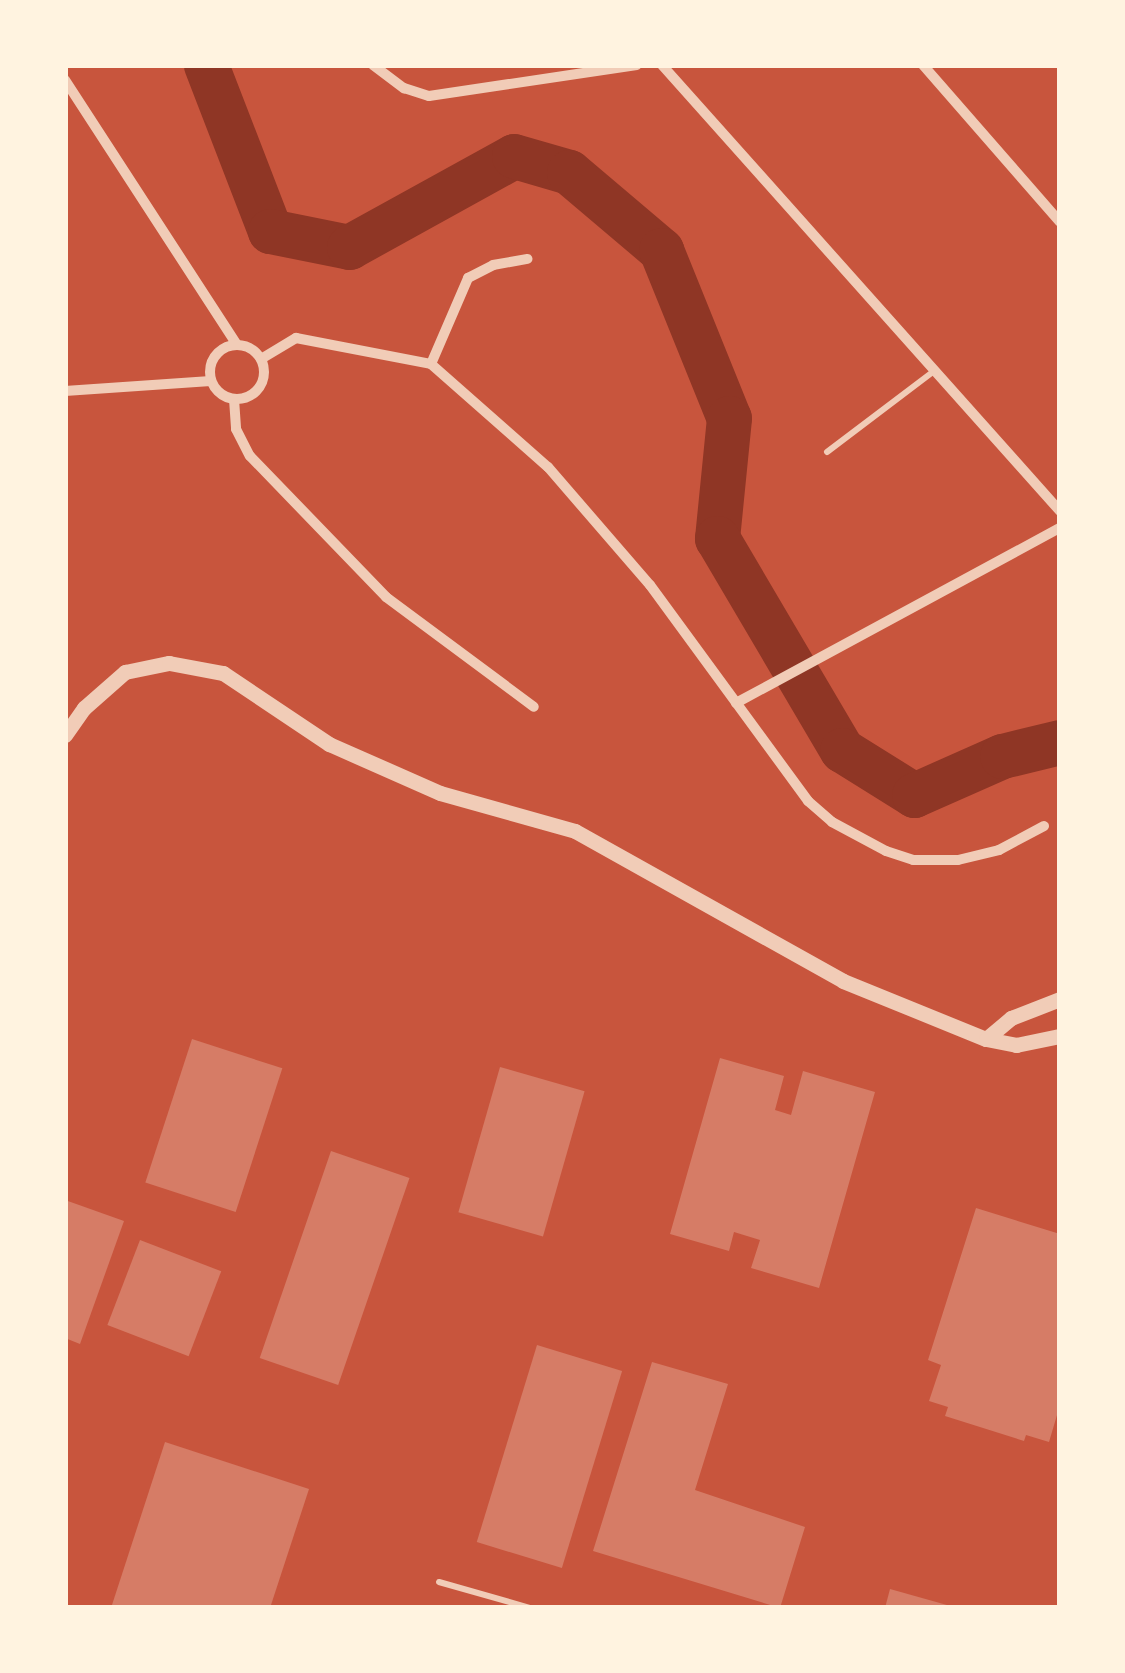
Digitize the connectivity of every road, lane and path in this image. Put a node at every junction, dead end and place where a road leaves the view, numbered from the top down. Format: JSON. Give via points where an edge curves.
{"nodes":[{"id":1,"x":373,"y":65,"type":"edge"},
{"id":2,"x":637,"y":65,"type":"edge"},
{"id":3,"x":662,"y":65,"type":"edge"},
{"id":4,"x":923,"y":65,"type":"edge"},
{"id":5,"x":65,"y":80,"type":"edge"},
{"id":6,"x":1060,"y":222,"type":"edge"},
{"id":7,"x":527,"y":259,"type":"dead end"},
{"id":8,"x":237,"y":345,"type":"junction"},
{"id":9,"x":260,"y":359,"type":"junction"},
{"id":10,"x":431,"y":364,"type":"junction"},
{"id":11,"x":935,"y":370,"type":"junction"},
{"id":12,"x":211,"y":381,"type":"junction"},
{"id":13,"x":65,"y":391,"type":"edge"},
{"id":14,"x":234,"y":399,"type":"junction"},
{"id":15,"x":827,"y":452,"type":"dead end"},
{"id":16,"x":1060,"y":511,"type":"edge"},
{"id":17,"x":1060,"y":528,"type":"edge"},
{"id":18,"x":736,"y":702,"type":"junction"},
{"id":19,"x":534,"y":707,"type":"dead end"},
{"id":20,"x":65,"y":735,"type":"edge"},
{"id":21,"x":1044,"y":826,"type":"dead end"},
{"id":22,"x":1060,"y":999,"type":"edge"},
{"id":23,"x":1060,"y":1036,"type":"edge"},
{"id":24,"x":986,"y":1039,"type":"junction"},
{"id":25,"x":439,"y":1582,"type":"dead end"},
{"id":26,"x":530,"y":1608,"type":"edge"}],
"edges":[{"from":1,"to":2,"type":"street","via":[[404,88],[429,96]]},
{"from":3,"to":11,"type":"street"},
{"from":4,"to":6,"type":"street"},
{"from":5,"to":8,"type":"street"},
{"from":7,"to":10,"type":"street","via":[[468,278]]},
{"from":8,"to":9,"type":"street"},
{"from":8,"to":12,"type":"street","via":[[215,356]]},
{"from":9,"to":10,"type":"street","via":[[296,338]]},
{"from":9,"to":14,"type":"street","via":[[260,387]]},
{"from":10,"to":18,"type":"street","via":[[548,467],[650,586]]},
{"from":11,"to":15,"type":"lane"},
{"from":11,"to":16,"type":"street"},
{"from":12,"to":13,"type":"street"},
{"from":12,"to":14,"type":"street"},
{"from":14,"to":19,"type":"street","via":[[236,429],[250,456],[386,598]]},
{"from":17,"to":18,"type":"street"},
{"from":18,"to":21,"type":"street","via":[[808,801],[886,851],[914,860],[958,860],[999,850]]},
{"from":20,"to":24,"type":"street","via":[[125,672],[169,663],[223,673],[329,744],[440,793],[575,830],[844,982]]},
{"from":22,"to":24,"type":"street","via":[[1011,1018]]},
{"from":23,"to":24,"type":"street","via":[[1016,1044]]},
{"from":25,"to":26,"type":"lane"}]}
